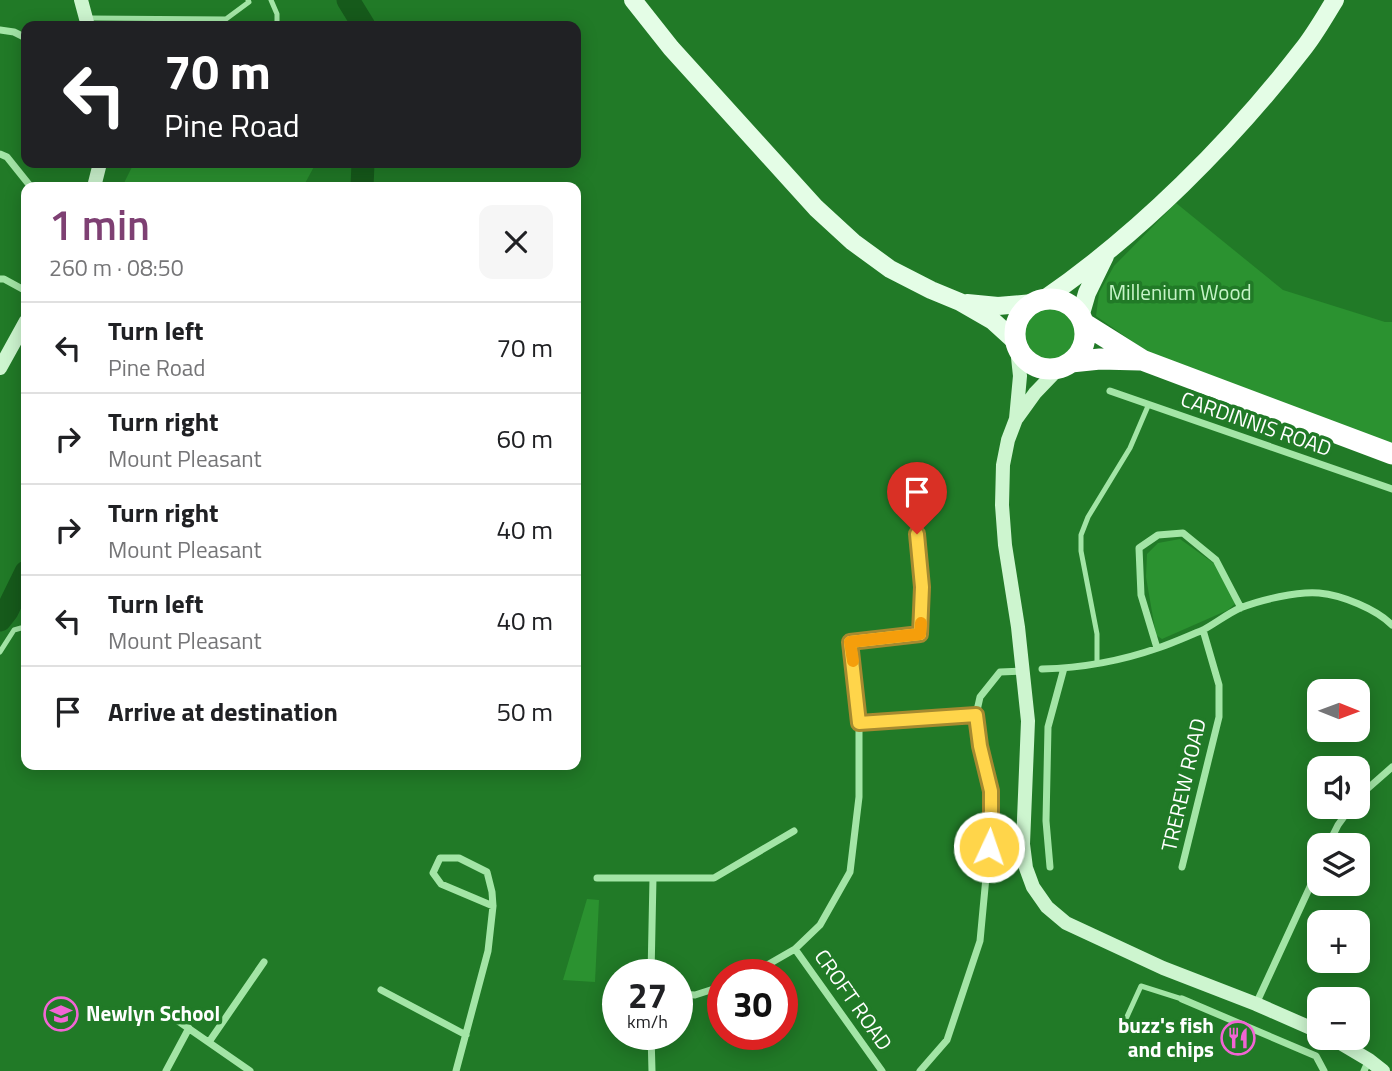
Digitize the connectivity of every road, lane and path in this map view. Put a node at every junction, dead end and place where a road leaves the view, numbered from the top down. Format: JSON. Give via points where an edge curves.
{"nodes":[{"id":1,"x":81,"y":0,"type":"edge"},
{"id":2,"x":248,"y":0,"type":"edge"},
{"id":3,"x":271,"y":0,"type":"edge"},
{"id":4,"x":633,"y":0,"type":"edge"},
{"id":5,"x":1335,"y":0,"type":"edge"},
{"id":6,"x":87,"y":21,"type":"edge"},
{"id":7,"x":133,"y":21,"type":"edge"},
{"id":8,"x":277,"y":21,"type":"edge"},
{"id":9,"x":0,"y":30,"type":"edge"},
{"id":10,"x":21,"y":36,"type":"edge"},
{"id":11,"x":0,"y":154,"type":"edge"},
{"id":12,"x":27,"y":182,"type":"edge"},
{"id":13,"x":1106,"y":253,"type":"junction"},
{"id":14,"x":0,"y":279,"type":"edge"},
{"id":15,"x":21,"y":288,"type":"edge"},
{"id":16,"x":960,"y":302,"type":"junction"},
{"id":17,"x":1038,"y":302,"type":"junction"},
{"id":18,"x":1082,"y":320,"type":"junction"},
{"id":19,"x":21,"y":330,"type":"edge"},
{"id":20,"x":1016,"y":345,"type":"junction"},
{"id":21,"x":1142,"y":360,"type":"junction"},
{"id":22,"x":1065,"y":365,"type":"junction"},
{"id":23,"x":0,"y":368,"type":"edge"},
{"id":24,"x":1110,"y":391,"type":"dead end"},
{"id":25,"x":1148,"y":406,"type":"junction"},
{"id":26,"x":1016,"y":419,"type":"junction"},
{"id":27,"x":1392,"y":454,"type":"edge"},
{"id":28,"x":1392,"y":489,"type":"edge"},
{"id":29,"x":917,"y":534,"type":"dead end"},
{"id":30,"x":1241,"y":608,"type":"junction"},
{"id":31,"x":1392,"y":625,"type":"edge"},
{"id":32,"x":21,"y":628,"type":"edge"},
{"id":33,"x":1203,"y":630,"type":"junction"},
{"id":34,"x":1157,"y":648,"type":"junction"},
{"id":35,"x":0,"y":652,"type":"edge"},
{"id":36,"x":1097,"y":663,"type":"junction"},
{"id":37,"x":1064,"y":668,"type":"junction"},
{"id":38,"x":1042,"y":669,"type":"dead end"},
{"id":39,"x":1023,"y":671,"type":"junction"},
{"id":40,"x":976,"y":715,"type":"junction"},
{"id":41,"x":859,"y":723,"type":"junction"},
{"id":42,"x":1392,"y":767,"type":"edge"},
{"id":43,"x":1370,"y":786,"type":"edge"},
{"id":44,"x":794,"y":831,"type":"dead end"},
{"id":45,"x":1051,"y":867,"type":"dead end"},
{"id":46,"x":1182,"y":867,"type":"dead end"},
{"id":47,"x":597,"y":878,"type":"dead end"},
{"id":48,"x":653,"y":878,"type":"junction"},
{"id":49,"x":1307,"y":893,"type":"edge"},
{"id":50,"x":493,"y":906,"type":"junction"},
{"id":51,"x":795,"y":949,"type":"junction"},
{"id":52,"x":651,"y":959,"type":"edge"},
{"id":53,"x":778,"y":959,"type":"edge"},
{"id":54,"x":264,"y":962,"type":"dead end"},
{"id":55,"x":381,"y":990,"type":"dead end"},
{"id":56,"x":1182,"y":999,"type":"joint"},
{"id":57,"x":1256,"y":1003,"type":"junction"},
{"id":58,"x":165,"y":1012,"type":"dead end"},
{"id":59,"x":1125,"y":1021,"type":"dead end"},
{"id":60,"x":1307,"y":1026,"type":"edge"},
{"id":61,"x":189,"y":1028,"type":"junction"},
{"id":62,"x":466,"y":1035,"type":"junction"},
{"id":63,"x":209,"y":1042,"type":"junction"},
{"id":64,"x":651,"y":1050,"type":"edge"},
{"id":65,"x":1347,"y":1050,"type":"edge"},
{"id":66,"x":1366,"y":1066,"type":"edge"},
{"id":67,"x":166,"y":1071,"type":"edge"},
{"id":68,"x":250,"y":1071,"type":"edge"},
{"id":69,"x":456,"y":1071,"type":"edge"},
{"id":70,"x":652,"y":1071,"type":"edge"},
{"id":71,"x":882,"y":1071,"type":"edge"},
{"id":72,"x":920,"y":1071,"type":"edge"},
{"id":73,"x":1324,"y":1071,"type":"edge"},
{"id":74,"x":1383,"y":1071,"type":"edge"}],
"edges":[{"from":1,"to":6,"type":"street"},
{"from":2,"to":7,"type":"lane","via":[[226,19]]},
{"from":3,"to":8,"type":"lane"},
{"from":4,"to":16,"type":"main road","via":[[816,208],[890,269]]},
{"from":5,"to":13,"type":"main road","via":[[1305,48],[1234,132]]},
{"from":9,"to":10,"type":"street"},
{"from":11,"to":12,"type":"street"},
{"from":13,"to":17,"type":"main road"},
{"from":13,"to":18,"type":"main road","via":[[1087,293]]},
{"from":14,"to":15,"type":"street"},
{"from":16,"to":17,"type":"main road","via":[[998,306]]},
{"from":16,"to":20,"type":"main road","via":[[993,321]]},
{"from":17,"to":18,"type":"highway","via":[[1064,302]]},
{"from":17,"to":20,"type":"highway","via":[[1018,319]]},
{"from":18,"to":21,"type":"highway"},
{"from":18,"to":22,"type":"highway","via":[[1080,353]]},
{"from":19,"to":23,"type":"street"},
{"from":20,"to":22,"type":"highway","via":[[1036,367],[1048,370]]},
{"from":20,"to":26,"type":"street","via":[[1020,376]]},
{"from":21,"to":22,"type":"highway"},
{"from":21,"to":27,"type":"highway"},
{"from":22,"to":26,"type":"street"},
{"from":24,"to":25,"type":"street","name":"CARDINNIS ROAD"},
{"from":25,"to":28,"type":"street","name":"CARDINNIS ROAD"},
{"from":25,"to":36,"type":"lane","via":[[1081,535],[1097,634]]},
{"from":26,"to":39,"type":"street","via":[[1003,465],[1002,505]]},
{"from":29,"to":41,"type":"street","via":[[920,634],[850,642]]},
{"from":30,"to":31,"type":"street","via":[[1282,596],[1319,593],[1352,601]]},
{"from":30,"to":33,"type":"street"},
{"from":30,"to":34,"type":"street","via":[[1216,560],[1182,533],[1158,535],[1139,548],[1141,595]]},
{"from":32,"to":35,"type":"lane","via":[[14,630]]},
{"from":33,"to":34,"type":"street"},
{"from":33,"to":46,"type":"street","name":"TREREW ROAD","via":[[1219,685],[1219,717]]},
{"from":34,"to":36,"type":"street"},
{"from":36,"to":37,"type":"street"},
{"from":37,"to":38,"type":"street"},
{"from":37,"to":45,"type":"street","via":[[1048,727],[1046,821]]},
{"from":39,"to":40,"type":"street","via":[[1000,672],[980,697]]},
{"from":39,"to":57,"type":"street","via":[[1028,721],[1023,844],[1033,887],[1047,907],[1066,923],[1163,968]]},
{"from":40,"to":41,"type":"street"},
{"from":40,"to":72,"type":"street","via":[[991,791],[980,941],[947,1040]]},
{"from":41,"to":51,"type":"street","via":[[859,797],[850,872],[820,925]]},
{"from":42,"to":43,"type":"street"},
{"from":44,"to":48,"type":"street","via":[[714,878]]},
{"from":47,"to":48,"type":"street"},
{"from":48,"to":52,"type":"street"},
{"from":49,"to":57,"type":"street"},
{"from":50,"to":50,"type":"street","via":[[487,872],[459,858],[440,858],[433,873],[441,884]]},
{"from":50,"to":62,"type":"street","via":[[488,951]]},
{"from":51,"to":53,"type":"street"},
{"from":51,"to":71,"type":"street","name":"CROFT ROAD"},
{"from":54,"to":63,"type":"street"},
{"from":55,"to":62,"type":"street"},
{"from":56,"to":59,"type":"lane","via":[[1141,986]]},
{"from":56,"to":73,"type":"street","via":[[1316,1056]]},
{"from":57,"to":60,"type":"street"},
{"from":58,"to":61,"type":"street"},
{"from":61,"to":63,"type":"street"},
{"from":61,"to":67,"type":"street"},
{"from":62,"to":69,"type":"street"},
{"from":63,"to":68,"type":"street"},
{"from":64,"to":70,"type":"street"},
{"from":65,"to":66,"type":"street"},
{"from":66,"to":74,"type":"street"}]}
